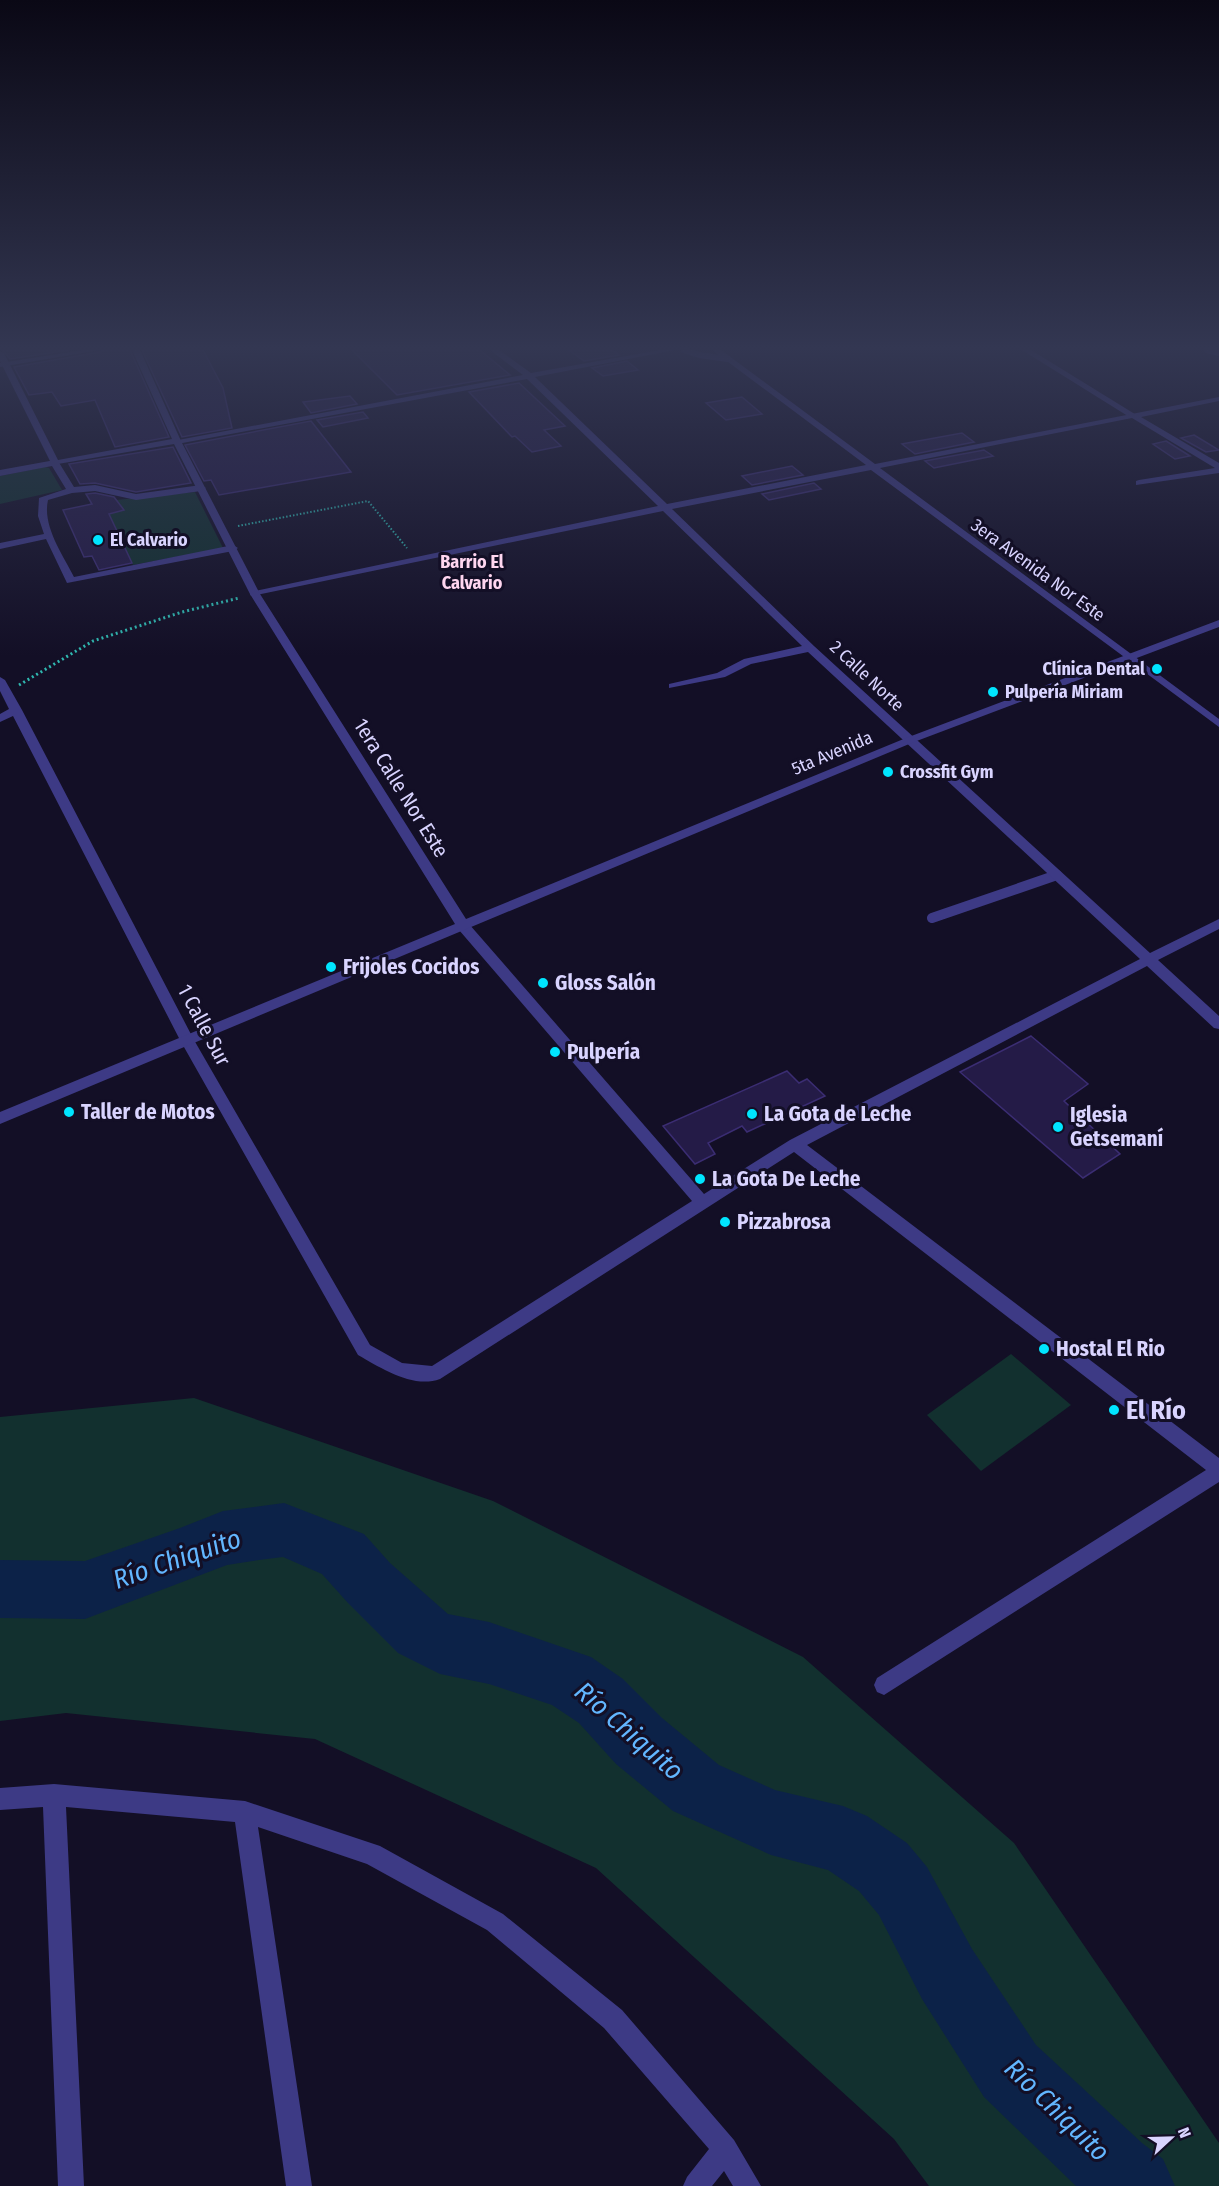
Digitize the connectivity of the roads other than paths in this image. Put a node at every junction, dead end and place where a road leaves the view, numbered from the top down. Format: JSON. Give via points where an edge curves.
{"nodes":[{"id":1,"x":49,"y":452,"type":"edge"},
{"id":2,"x":116,"y":452,"type":"edge"},
{"id":3,"x":183,"y":452,"type":"edge"},
{"id":4,"x":609,"y":452,"type":"edge"},
{"id":5,"x":851,"y":452,"type":"edge"},
{"id":6,"x":944,"y":452,"type":"edge"},
{"id":7,"x":1192,"y":452,"type":"edge"},
{"id":8,"x":55,"y":463,"type":"junction"},
{"id":9,"x":870,"y":466,"type":"junction"},
{"id":10,"x":1219,"y":469,"type":"edge"},
{"id":11,"x":0,"y":473,"type":"edge"},
{"id":12,"x":1139,"y":483,"type":"dead end"},
{"id":13,"x":201,"y":488,"type":"junction"},
{"id":14,"x":71,"y":490,"type":"junction"},
{"id":15,"x":667,"y":507,"type":"junction"},
{"id":16,"x":50,"y":535,"type":"junction"},
{"id":17,"x":0,"y":546,"type":"edge"},
{"id":18,"x":232,"y":548,"type":"junction"},
{"id":19,"x":255,"y":594,"type":"junction"},
{"id":20,"x":1219,"y":624,"type":"edge"},
{"id":21,"x":810,"y":648,"type":"junction"},
{"id":22,"x":1128,"y":657,"type":"junction"},
{"id":23,"x":0,"y":680,"type":"edge"},
{"id":24,"x":673,"y":686,"type":"dead end"},
{"id":25,"x":16,"y":710,"type":"junction"},
{"id":26,"x":0,"y":719,"type":"edge"},
{"id":27,"x":1219,"y":724,"type":"edge"},
{"id":28,"x":910,"y":740,"type":"junction"},
{"id":29,"x":1057,"y":875,"type":"junction"},
{"id":30,"x":932,"y":918,"type":"dead end"},
{"id":31,"x":1219,"y":923,"type":"edge"},
{"id":32,"x":464,"y":927,"type":"junction"},
{"id":33,"x":1149,"y":959,"type":"junction"},
{"id":34,"x":1219,"y":1024,"type":"edge"},
{"id":35,"x":187,"y":1040,"type":"junction"},
{"id":36,"x":0,"y":1118,"type":"edge"},
{"id":37,"x":795,"y":1144,"type":"junction"},
{"id":38,"x":702,"y":1202,"type":"junction"},
{"id":39,"x":1219,"y":1470,"type":"edge"},
{"id":40,"x":884,"y":1685,"type":"dead end"},
{"id":41,"x":54,"y":1795,"type":"junction"},
{"id":42,"x":0,"y":1799,"type":"edge"},
{"id":43,"x":245,"y":1812,"type":"junction"},
{"id":44,"x":725,"y":2149,"type":"junction"},
{"id":45,"x":71,"y":2186,"type":"edge"},
{"id":46,"x":299,"y":2186,"type":"edge"},
{"id":47,"x":696,"y":2186,"type":"edge"},
{"id":48,"x":748,"y":2186,"type":"edge"}],
"edges":[{"from":1,"to":8,"type":"street"},
{"from":2,"to":8,"type":"street"},
{"from":3,"to":13,"type":"street","name":"1era Calle Nor Este"},
{"from":4,"to":15,"type":"street","name":"2 Calle Norte"},
{"from":5,"to":9,"type":"street","name":"3era Avenida Nor Este"},
{"from":6,"to":9,"type":"street"},
{"from":7,"to":10,"type":"street"},
{"from":8,"to":11,"type":"street"},
{"from":8,"to":14,"type":"street"},
{"from":9,"to":15,"type":"street"},
{"from":9,"to":22,"type":"street","name":"3era Avenida Nor Este"},
{"from":10,"to":12,"type":"street"},
{"from":13,"to":14,"type":"street","via":[[136,497],[95,488]]},
{"from":13,"to":18,"type":"street","name":"1era Calle Nor Este"},
{"from":14,"to":16,"type":"street","via":[[44,498],[41,504]]},
{"from":15,"to":19,"type":"street"},
{"from":15,"to":21,"type":"street","name":"2 Calle Norte"},
{"from":16,"to":17,"type":"street"},
{"from":16,"to":18,"type":"street","via":[[71,581]]},
{"from":18,"to":19,"type":"street","name":"1era Calle Nor Este"},
{"from":19,"to":32,"type":"street","name":"1era Calle Nor Este"},
{"from":20,"to":22,"type":"street","name":"5ta Avenida"},
{"from":21,"to":24,"type":"street","via":[[748,661],[727,672]]},
{"from":21,"to":28,"type":"street","name":"2 Calle Norte"},
{"from":22,"to":27,"type":"street","name":"3era Avenida Nor Este"},
{"from":22,"to":28,"type":"street","name":"5ta Avenida"},
{"from":23,"to":25,"type":"street","name":"1 Calle Sur"},
{"from":25,"to":26,"type":"street"},
{"from":25,"to":35,"type":"street","name":"1 Calle Sur"},
{"from":28,"to":29,"type":"street","name":"2 Calle Norte"},
{"from":28,"to":32,"type":"street","name":"5ta Avenida"},
{"from":29,"to":30,"type":"lane"},
{"from":29,"to":33,"type":"street","name":"2 Calle Norte"},
{"from":31,"to":33,"type":"street"},
{"from":32,"to":35,"type":"street","name":"5ta Avenida"},
{"from":32,"to":38,"type":"street","name":"1era Calle Nor Este"},
{"from":33,"to":34,"type":"street","name":"2 Calle Norte"},
{"from":33,"to":37,"type":"street"},
{"from":35,"to":36,"type":"street","name":"5ta Avenida"},
{"from":35,"to":38,"type":"street","name":"1 Calle Sur","via":[[364,1350],[399,1370],[434,1374]]},
{"from":37,"to":38,"type":"street"},
{"from":37,"to":39,"type":"street"},
{"from":39,"to":40,"type":"street"},
{"from":41,"to":42,"type":"street"},
{"from":41,"to":43,"type":"street"},
{"from":41,"to":45,"type":"street"},
{"from":43,"to":44,"type":"street","via":[[372,1854],[495,1922],[613,2019]]},
{"from":43,"to":46,"type":"street"},
{"from":44,"to":47,"type":"street"},
{"from":44,"to":48,"type":"street"}]}
